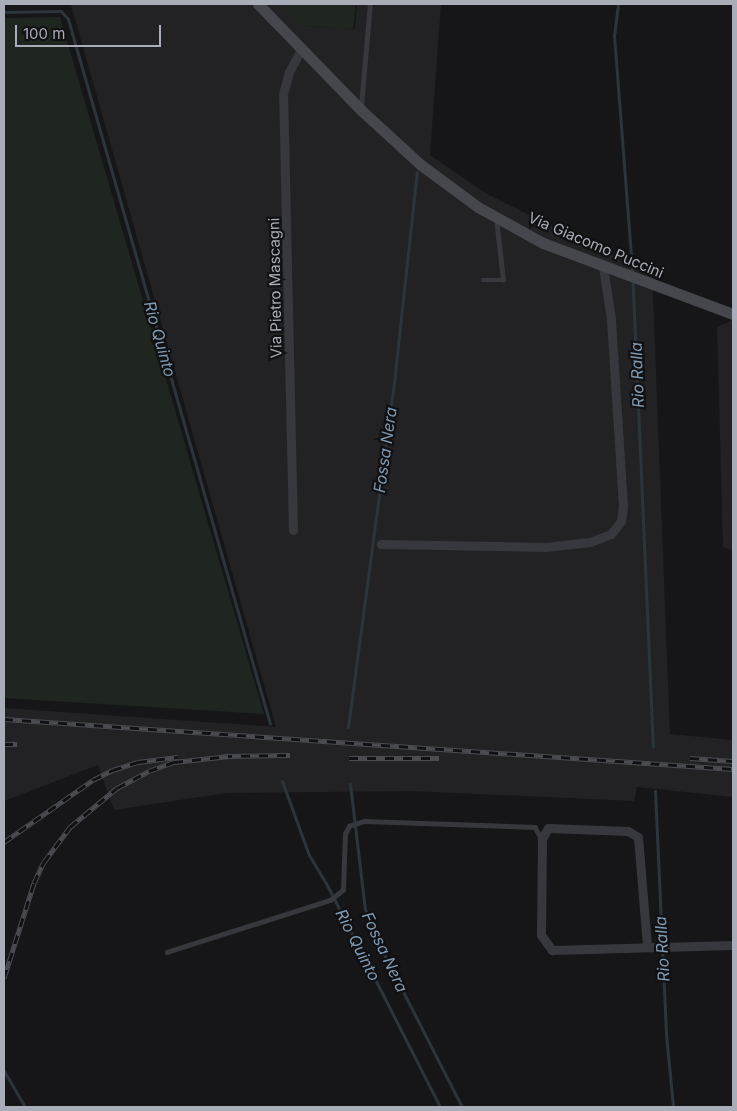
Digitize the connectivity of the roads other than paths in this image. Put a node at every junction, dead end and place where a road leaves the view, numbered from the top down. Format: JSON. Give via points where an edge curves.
{"nodes":[{"id":1,"x":258,"y":4,"type":"edge"},
{"id":2,"x":370,"y":4,"type":"edge"},
{"id":3,"x":302,"y":48,"type":"junction"},
{"id":4,"x":361,"y":110,"type":"junction"},
{"id":5,"x":496,"y":217,"type":"junction"},
{"id":6,"x":603,"y":267,"type":"junction"},
{"id":7,"x":483,"y":280,"type":"dead end"},
{"id":8,"x":733,"y":314,"type":"edge"},
{"id":9,"x":293,"y":530,"type":"dead end"},
{"id":10,"x":381,"y":544,"type":"dead end"},
{"id":11,"x":542,"y":839,"type":"junction"},
{"id":12,"x":733,"y":944,"type":"edge"},
{"id":13,"x":650,"y":946,"type":"junction"},
{"id":14,"x":167,"y":952,"type":"dead end"}],
"edges":[{"from":1,"to":3,"type":"main road","name":"Via Giacomo Puccini"},
{"from":2,"to":4,"type":"lane"},
{"from":3,"to":4,"type":"main road","name":"Via Giacomo Puccini"},
{"from":3,"to":9,"type":"street","name":"Via Pietro Mascagni","via":[[289,72],[283,94]]},
{"from":4,"to":5,"type":"main road","name":"Via Giacomo Puccini","via":[[421,165]]},
{"from":5,"to":6,"type":"main road","name":"Via Giacomo Puccini","via":[[542,243]]},
{"from":5,"to":7,"type":"lane","via":[[503,280]]},
{"from":6,"to":8,"type":"main road","name":"Via Giacomo Puccini"},
{"from":6,"to":10,"type":"street","via":[[611,319],[623,506],[621,521],[611,534],[590,542],[546,548]]},
{"from":11,"to":13,"type":"street","via":[[541,934],[552,950]]},
{"from":11,"to":13,"type":"street","via":[[548,828],[628,831],[638,837]]},
{"from":11,"to":14,"type":"lane","via":[[535,827],[358,823],[348,826],[343,890],[330,900]]},
{"from":12,"to":13,"type":"street"}]}
